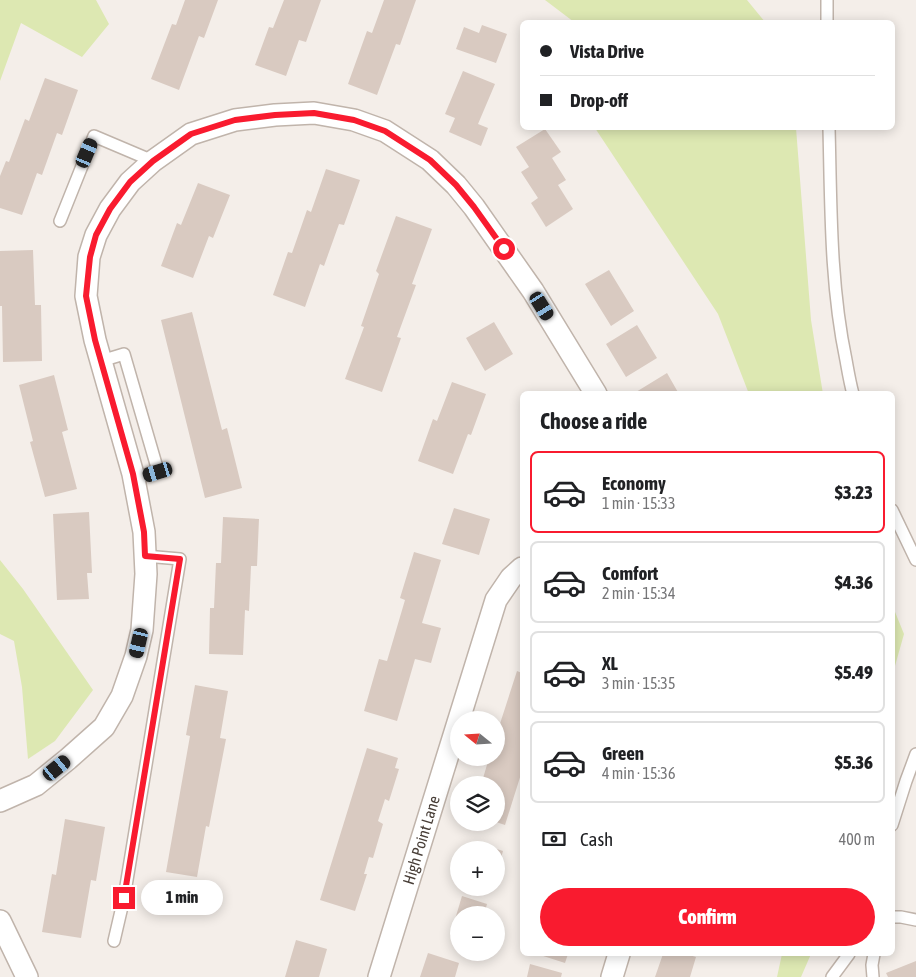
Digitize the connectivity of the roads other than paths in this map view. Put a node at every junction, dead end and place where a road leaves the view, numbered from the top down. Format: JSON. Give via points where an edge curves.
{"nodes":[{"id":1,"x":827,"y":0,"type":"edge"},
{"id":2,"x":827,"y":20,"type":"edge"},
{"id":3,"x":829,"y":130,"type":"edge"},
{"id":4,"x":153,"y":161,"type":"junction"},
{"id":5,"x":60,"y":220,"type":"dead end"},
{"id":6,"x":594,"y":391,"type":"edge"},
{"id":7,"x":852,"y":391,"type":"edge"},
{"id":8,"x":895,"y":516,"type":"edge"},
{"id":9,"x":145,"y":556,"type":"junction"},
{"id":10,"x":916,"y":560,"type":"edge"},
{"id":11,"x":520,"y":570,"type":"edge"},
{"id":12,"x":916,"y":754,"type":"edge"},
{"id":13,"x":0,"y":801,"type":"edge"},
{"id":14,"x":895,"y":816,"type":"edge"},
{"id":15,"x":895,"y":918,"type":"edge"},
{"id":16,"x":912,"y":919,"type":"edge"},
{"id":17,"x":0,"y":921,"type":"edge"},
{"id":18,"x":114,"y":941,"type":"dead end"},
{"id":19,"x":618,"y":956,"type":"edge"},
{"id":20,"x":848,"y":956,"type":"edge"},
{"id":21,"x":874,"y":956,"type":"edge"},
{"id":22,"x":28,"y":977,"type":"edge"},
{"id":23,"x":379,"y":977,"type":"edge"},
{"id":24,"x":612,"y":977,"type":"edge"},
{"id":25,"x":832,"y":977,"type":"edge"},
{"id":26,"x":873,"y":977,"type":"edge"}],
"edges":[{"from":1,"to":2,"type":"lane"},
{"from":3,"to":7,"type":"lane","via":[[835,281],[842,346]]},
{"from":4,"to":5,"type":"lane","via":[[94,136]]},
{"from":4,"to":6,"type":"street","via":[[191,134],[235,120],[314,113],[354,120],[385,131],[430,160],[474,207],[533,291]]},
{"from":4,"to":9,"type":"street","via":[[130,182],[96,235],[86,296],[134,479]]},
{"from":8,"to":10,"type":"lane"},
{"from":9,"to":13,"type":"street","via":[[142,630],[136,656],[122,696],[104,727],[36,785]]},
{"from":9,"to":18,"type":"lane","via":[[180,559],[124,898]]},
{"from":11,"to":23,"type":"street","name":"High Point Lane","via":[[496,600]]},
{"from":12,"to":14,"type":"lane"},
{"from":15,"to":16,"type":"lane"},
{"from":17,"to":22,"type":"street"},
{"from":19,"to":24,"type":"street"},
{"from":20,"to":25,"type":"lane"},
{"from":21,"to":26,"type":"lane"}]}
